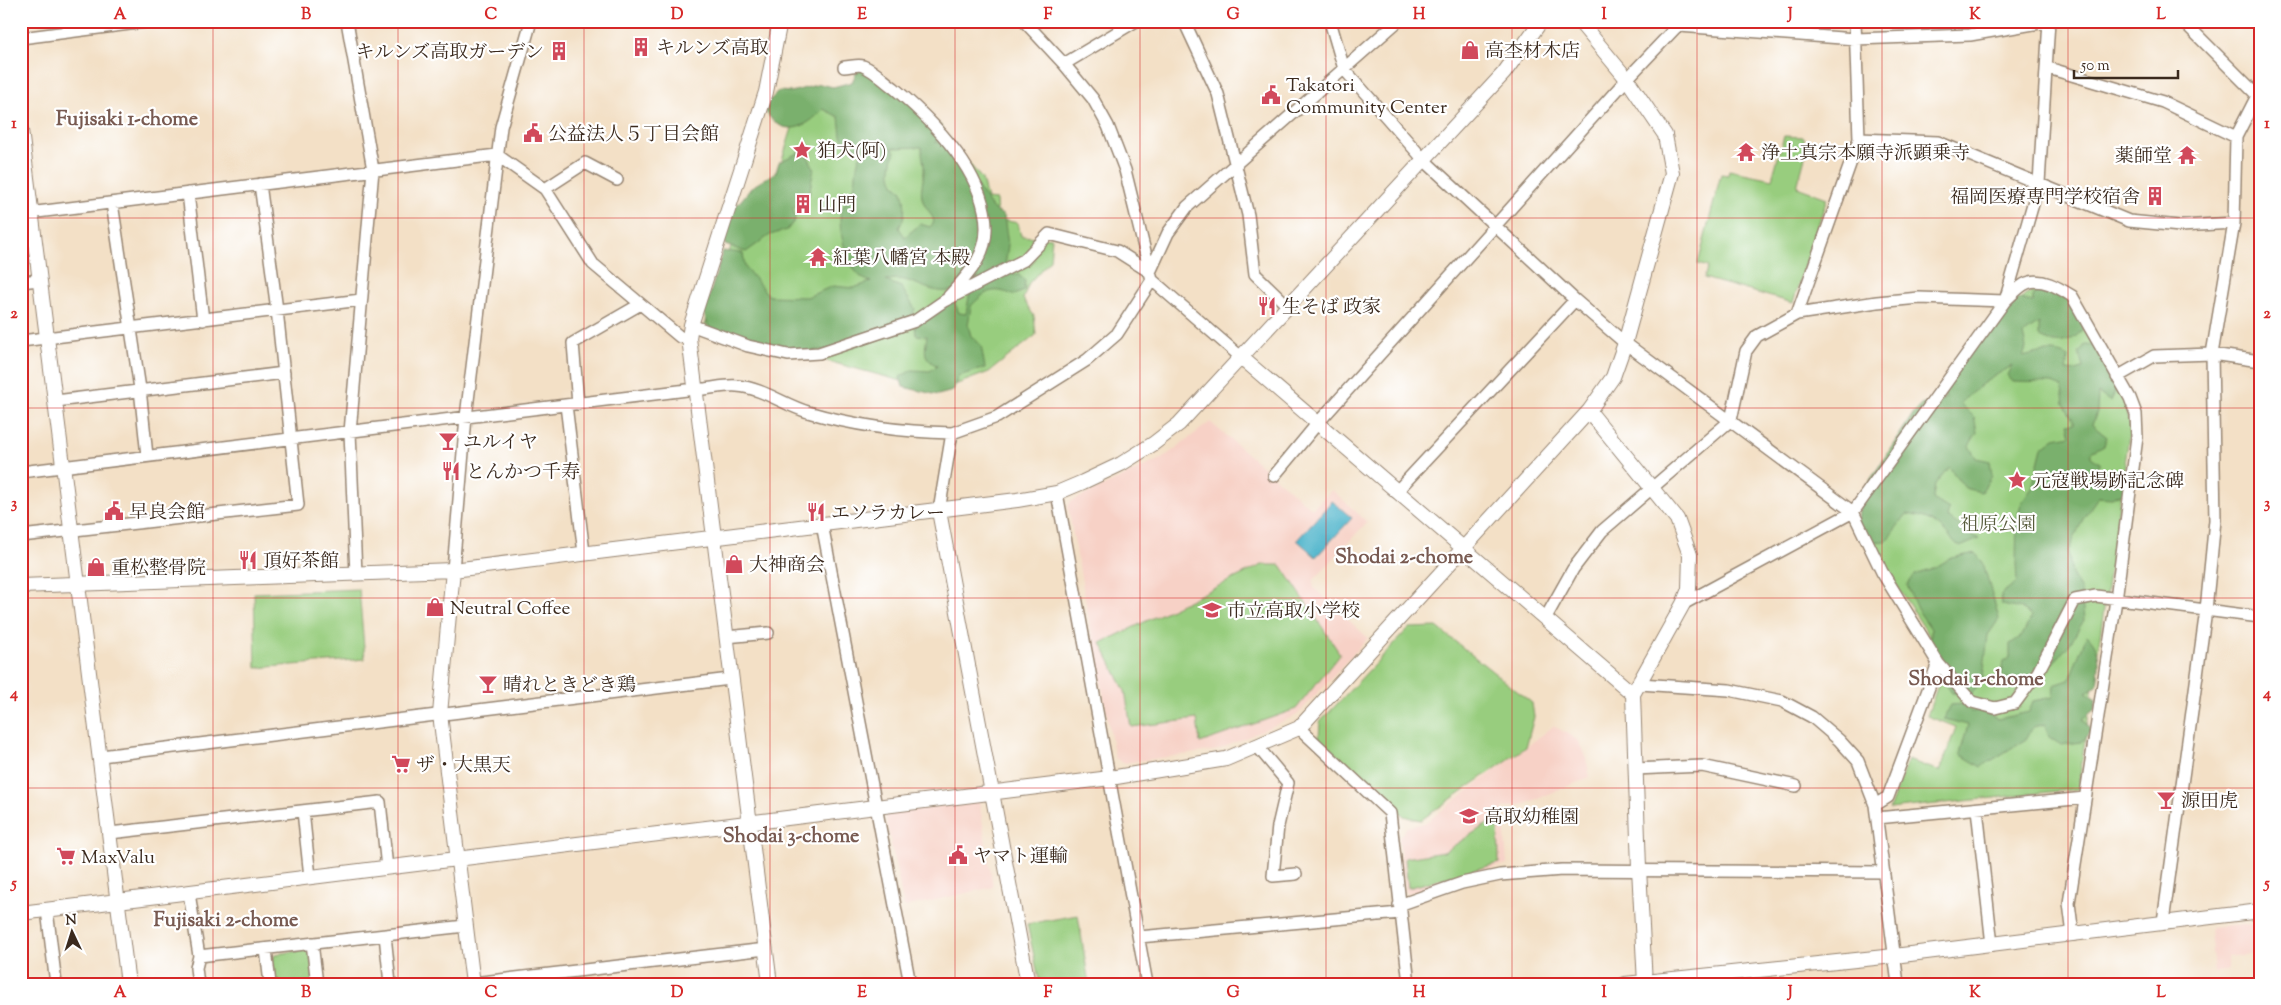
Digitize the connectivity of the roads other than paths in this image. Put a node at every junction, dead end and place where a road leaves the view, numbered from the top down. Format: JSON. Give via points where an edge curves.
{"nodes":[{"id":1,"x":153,"y":21,"type":"edge"},
{"id":2,"x":347,"y":21,"type":"edge"},
{"id":3,"x":532,"y":21,"type":"edge"},
{"id":4,"x":780,"y":21,"type":"edge"},
{"id":5,"x":1024,"y":21,"type":"edge"},
{"id":6,"x":1136,"y":21,"type":"edge"},
{"id":7,"x":1184,"y":21,"type":"edge"},
{"id":8,"x":1330,"y":21,"type":"edge"},
{"id":9,"x":1398,"y":21,"type":"edge"},
{"id":10,"x":1541,"y":21,"type":"edge"},
{"id":11,"x":1579,"y":21,"type":"edge"},
{"id":12,"x":1855,"y":21,"type":"edge"},
{"id":13,"x":2183,"y":21,"type":"edge"},
{"id":14,"x":2050,"y":22,"type":"edge"},
{"id":15,"x":1680,"y":24,"type":"edge"},
{"id":16,"x":21,"y":38,"type":"edge"},
{"id":17,"x":1855,"y":39,"type":"junction"},
{"id":18,"x":1064,"y":64,"type":"junction"},
{"id":19,"x":844,"y":67,"type":"dead end"},
{"id":20,"x":2048,"y":68,"type":"junction"},
{"id":21,"x":1344,"y":69,"type":"junction"},
{"id":22,"x":1627,"y":79,"type":"junction"},
{"id":23,"x":2259,"y":94,"type":"edge"},
{"id":24,"x":21,"y":130,"type":"edge"},
{"id":25,"x":1859,"y":136,"type":"junction"},
{"id":26,"x":2236,"y":137,"type":"junction"},
{"id":27,"x":498,"y":155,"type":"junction"},
{"id":28,"x":1424,"y":160,"type":"junction"},
{"id":29,"x":1234,"y":165,"type":"junction"},
{"id":30,"x":373,"y":170,"type":"junction"},
{"id":31,"x":617,"y":180,"type":"dead end"},
{"id":32,"x":2039,"y":183,"type":"junction"},
{"id":33,"x":260,"y":184,"type":"junction"},
{"id":34,"x":545,"y":189,"type":"junction"},
{"id":35,"x":188,"y":193,"type":"junction"},
{"id":36,"x":112,"y":202,"type":"junction"},
{"id":37,"x":26,"y":213,"type":"edge"},
{"id":38,"x":2234,"y":223,"type":"junction"},
{"id":39,"x":1496,"y":227,"type":"junction"},
{"id":40,"x":1151,"y":276,"type":"junction"},
{"id":41,"x":39,"y":280,"type":"junction"},
{"id":42,"x":21,"y":282,"type":"edge"},
{"id":43,"x":361,"y":300,"type":"junction"},
{"id":44,"x":1575,"y":300,"type":"junction"},
{"id":45,"x":944,"y":301,"type":"junction"},
{"id":46,"x":2005,"y":301,"type":"junction"},
{"id":47,"x":639,"y":305,"type":"junction"},
{"id":48,"x":1289,"y":307,"type":"junction"},
{"id":49,"x":277,"y":310,"type":"junction"},
{"id":50,"x":1797,"y":314,"type":"junction"},
{"id":51,"x":203,"y":320,"type":"junction"},
{"id":52,"x":131,"y":328,"type":"junction"},
{"id":53,"x":690,"y":332,"type":"junction"},
{"id":54,"x":47,"y":338,"type":"junction"},
{"id":55,"x":21,"y":341,"type":"edge"},
{"id":56,"x":1625,"y":343,"type":"junction"},
{"id":57,"x":2212,"y":354,"type":"junction"},
{"id":58,"x":1242,"y":358,"type":"junction"},
{"id":59,"x":2260,"y":361,"type":"edge"},
{"id":60,"x":284,"y":373,"type":"junction"},
{"id":61,"x":2117,"y":376,"type":"junction"},
{"id":62,"x":140,"y":389,"type":"junction"},
{"id":63,"x":703,"y":389,"type":"dead end"},
{"id":64,"x":688,"y":390,"type":"dead end"},
{"id":65,"x":56,"y":401,"type":"junction"},
{"id":66,"x":578,"y":404,"type":"junction"},
{"id":67,"x":566,"y":405,"type":"junction"},
{"id":68,"x":1589,"y":411,"type":"junction"},
{"id":69,"x":466,"y":417,"type":"junction"},
{"id":70,"x":1730,"y":420,"type":"junction"},
{"id":71,"x":1317,"y":424,"type":"junction"},
{"id":72,"x":350,"y":432,"type":"junction"},
{"id":73,"x":952,"y":433,"type":"junction"},
{"id":74,"x":292,"y":440,"type":"junction"},
{"id":75,"x":147,"y":456,"type":"junction"},
{"id":76,"x":62,"y":468,"type":"junction"},
{"id":77,"x":21,"y":472,"type":"edge"},
{"id":78,"x":1274,"y":476,"type":"dead end"},
{"id":79,"x":1652,"y":489,"type":"junction"},
{"id":80,"x":1396,"y":492,"type":"junction"},
{"id":81,"x":1057,"y":493,"type":"junction"},
{"id":82,"x":939,"y":511,"type":"junction"},
{"id":83,"x":1853,"y":512,"type":"junction"},
{"id":84,"x":822,"y":524,"type":"junction"},
{"id":85,"x":72,"y":532,"type":"junction"},
{"id":86,"x":21,"y":536,"type":"edge"},
{"id":87,"x":714,"y":537,"type":"junction"},
{"id":88,"x":1464,"y":550,"type":"junction"},
{"id":89,"x":584,"y":553,"type":"junction"},
{"id":90,"x":453,"y":570,"type":"junction"},
{"id":91,"x":356,"y":574,"type":"junction"},
{"id":92,"x":78,"y":584,"type":"junction"},
{"id":93,"x":21,"y":586,"type":"edge"},
{"id":94,"x":2116,"y":600,"type":"junction"},
{"id":95,"x":1683,"y":604,"type":"junction"},
{"id":96,"x":2206,"y":610,"type":"junction"},
{"id":97,"x":2260,"y":617,"type":"edge"},
{"id":98,"x":1545,"y":619,"type":"junction"},
{"id":99,"x":768,"y":633,"type":"dead end"},
{"id":100,"x":726,"y":636,"type":"junction"},
{"id":101,"x":1938,"y":663,"type":"junction"},
{"id":102,"x":730,"y":679,"type":"junction"},
{"id":103,"x":1636,"y":689,"type":"junction"},
{"id":104,"x":440,"y":714,"type":"junction"},
{"id":105,"x":1299,"y":728,"type":"junction"},
{"id":106,"x":1257,"y":746,"type":"junction"},
{"id":107,"x":101,"y":756,"type":"junction"},
{"id":108,"x":1635,"y":769,"type":"junction"},
{"id":109,"x":1110,"y":778,"type":"junction"},
{"id":110,"x":1796,"y":786,"type":"dead end"},
{"id":111,"x":992,"y":791,"type":"junction"},
{"id":112,"x":2084,"y":798,"type":"junction"},
{"id":113,"x":1875,"y":805,"type":"junction"},
{"id":114,"x":876,"y":806,"type":"junction"},
{"id":115,"x":1977,"y":809,"type":"junction"},
{"id":116,"x":303,"y":811,"type":"junction"},
{"id":117,"x":1877,"y":818,"type":"junction"},
{"id":118,"x":749,"y":823,"type":"junction"},
{"id":119,"x":110,"y":833,"type":"junction"},
{"id":120,"x":457,"y":859,"type":"junction"},
{"id":121,"x":387,"y":868,"type":"junction"},
{"id":122,"x":1638,"y":868,"type":"junction"},
{"id":123,"x":1884,"y":872,"type":"junction"},
{"id":124,"x":1296,"y":874,"type":"dead end"},
{"id":125,"x":310,"y":877,"type":"junction"},
{"id":126,"x":189,"y":893,"type":"junction"},
{"id":127,"x":118,"y":901,"type":"junction"},
{"id":128,"x":1400,"y":909,"type":"junction"},
{"id":129,"x":47,"y":910,"type":"junction"},
{"id":130,"x":2260,"y":911,"type":"edge"},
{"id":131,"x":21,"y":913,"type":"edge"},
{"id":132,"x":2163,"y":922,"type":"junction"},
{"id":133,"x":465,"y":926,"type":"junction"},
{"id":134,"x":385,"y":935,"type":"junction"},
{"id":135,"x":2073,"y":935,"type":"junction"},
{"id":136,"x":1138,"y":937,"type":"junction"},
{"id":137,"x":312,"y":944,"type":"junction"},
{"id":138,"x":1992,"y":945,"type":"junction"},
{"id":139,"x":266,"y":949,"type":"junction"},
{"id":140,"x":766,"y":949,"type":"junction"},
{"id":141,"x":199,"y":956,"type":"junction"},
{"id":142,"x":1894,"y":956,"type":"junction"},
{"id":143,"x":1645,"y":983,"type":"edge"},
{"id":144,"x":56,"y":984,"type":"edge"},
{"id":145,"x":128,"y":984,"type":"edge"},
{"id":146,"x":198,"y":984,"type":"edge"},
{"id":147,"x":270,"y":984,"type":"edge"},
{"id":148,"x":317,"y":984,"type":"edge"},
{"id":149,"x":390,"y":984,"type":"edge"},
{"id":150,"x":473,"y":984,"type":"edge"},
{"id":151,"x":770,"y":984,"type":"edge"},
{"id":152,"x":910,"y":984,"type":"edge"},
{"id":153,"x":1028,"y":984,"type":"edge"},
{"id":154,"x":1147,"y":984,"type":"edge"},
{"id":155,"x":1409,"y":984,"type":"edge"},
{"id":156,"x":1625,"y":984,"type":"edge"},
{"id":157,"x":1898,"y":984,"type":"edge"}],
"edges":[{"from":1,"to":16,"type":"street"},
{"from":2,"to":30,"type":"street"},
{"from":3,"to":27,"type":"street","via":[[501,127]]},
{"from":4,"to":53,"type":"street","via":[[766,92]]},
{"from":5,"to":18,"type":"street"},
{"from":6,"to":18,"type":"street"},
{"from":7,"to":29,"type":"street","via":[[1218,94]]},
{"from":8,"to":21,"type":"street"},
{"from":9,"to":21,"type":"street"},
{"from":10,"to":28,"type":"street","via":[[1504,73]]},
{"from":11,"to":22,"type":"street"},
{"from":12,"to":17,"type":"street"},
{"from":13,"to":23,"type":"street"},
{"from":14,"to":17,"type":"street","via":[[1970,35]]},
{"from":14,"to":20,"type":"street"},
{"from":15,"to":17,"type":"street"},
{"from":15,"to":22,"type":"street"},
{"from":17,"to":25,"type":"street"},
{"from":18,"to":40,"type":"street","via":[[1092,99],[1108,126],[1125,170]]},
{"from":19,"to":45,"type":"street","via":[[861,65],[873,72],[930,120],[960,161],[982,204],[986,229],[981,252],[967,276]]},
{"from":20,"to":26,"type":"street","via":[[2162,102]]},
{"from":20,"to":32,"type":"street"},
{"from":21,"to":28,"type":"street"},
{"from":21,"to":29,"type":"street"},
{"from":22,"to":39,"type":"street"},
{"from":22,"to":56,"type":"street","via":[[1665,134],[1672,173]]},
{"from":23,"to":26,"type":"street"},
{"from":24,"to":37,"type":"street"},
{"from":25,"to":32,"type":"street","via":[[1938,142]]},
{"from":25,"to":50,"type":"street"},
{"from":26,"to":38,"type":"street"},
{"from":27,"to":30,"type":"street"},
{"from":27,"to":34,"type":"street"},
{"from":27,"to":69,"type":"street"},
{"from":28,"to":39,"type":"street"},
{"from":28,"to":48,"type":"street"},
{"from":29,"to":40,"type":"street","via":[[1178,217]]},
{"from":29,"to":48,"type":"street","via":[[1248,215],[1255,274]]},
{"from":30,"to":33,"type":"street"},
{"from":30,"to":43,"type":"street"},
{"from":31,"to":34,"type":"street","via":[[585,163]]},
{"from":32,"to":38,"type":"street","via":[[2129,221],[2180,226]]},
{"from":32,"to":46,"type":"street"},
{"from":33,"to":35,"type":"street"},
{"from":33,"to":49,"type":"street"},
{"from":34,"to":47,"type":"street","via":[[593,264]]},
{"from":35,"to":36,"type":"street"},
{"from":35,"to":51,"type":"street"},
{"from":36,"to":37,"type":"street"},
{"from":36,"to":52,"type":"street"},
{"from":37,"to":41,"type":"street"},
{"from":38,"to":57,"type":"street"},
{"from":39,"to":44,"type":"street"},
{"from":39,"to":71,"type":"street"},
{"from":40,"to":45,"type":"street","via":[[1117,251],[1050,234],[1024,260]]},
{"from":40,"to":58,"type":"street"},
{"from":40,"to":73,"type":"street","via":[[1117,334],[1087,360],[997,418]]},
{"from":41,"to":42,"type":"street"},
{"from":41,"to":54,"type":"street"},
{"from":43,"to":49,"type":"street"},
{"from":43,"to":72,"type":"street"},
{"from":44,"to":56,"type":"street"},
{"from":44,"to":80,"type":"street"},
{"from":45,"to":53,"type":"street","via":[[914,321],[819,353],[788,355]]},
{"from":46,"to":50,"type":"street","via":[[1919,298]]},
{"from":46,"to":61,"type":"street","via":[[2027,284],[2043,282],[2072,296]]},
{"from":46,"to":83,"type":"street"},
{"from":47,"to":53,"type":"street","via":[[680,338]]},
{"from":47,"to":66,"type":"street","via":[[572,343]]},
{"from":48,"to":58,"type":"street"},
{"from":49,"to":51,"type":"street"},
{"from":49,"to":60,"type":"street"},
{"from":50,"to":70,"type":"street","via":[[1757,336],[1746,352]]},
{"from":51,"to":52,"type":"street"},
{"from":52,"to":54,"type":"street"},
{"from":52,"to":62,"type":"street"},
{"from":53,"to":87,"type":"street"},
{"from":54,"to":55,"type":"street"},
{"from":54,"to":65,"type":"street"},
{"from":56,"to":68,"type":"street","via":[[1613,377]]},
{"from":56,"to":70,"type":"street"},
{"from":57,"to":59,"type":"street"},
{"from":57,"to":61,"type":"street","via":[[2154,356]]},
{"from":57,"to":96,"type":"street","via":[[2215,520]]},
{"from":58,"to":71,"type":"street"},
{"from":58,"to":81,"type":"street","via":[[1179,424],[1153,444],[1121,464]]},
{"from":60,"to":62,"type":"street"},
{"from":60,"to":74,"type":"street"},
{"from":61,"to":94,"type":"street","via":[[2136,414],[2137,437]]},
{"from":62,"to":65,"type":"street"},
{"from":62,"to":75,"type":"street"},
{"from":63,"to":73,"type":"street","via":[[736,386],[755,390],[807,412],[856,423],[912,432]]},
{"from":64,"to":66,"type":"street"},
{"from":65,"to":76,"type":"street"},
{"from":66,"to":67,"type":"street"},
{"from":67,"to":69,"type":"street"},
{"from":67,"to":89,"type":"street"},
{"from":68,"to":79,"type":"street"},
{"from":68,"to":88,"type":"street"},
{"from":69,"to":72,"type":"street"},
{"from":69,"to":90,"type":"street"},
{"from":70,"to":79,"type":"street"},
{"from":70,"to":83,"type":"street"},
{"from":71,"to":78,"type":"street"},
{"from":71,"to":80,"type":"street"},
{"from":72,"to":74,"type":"street"},
{"from":72,"to":91,"type":"street"},
{"from":73,"to":82,"type":"street"},
{"from":74,"to":75,"type":"street"},
{"from":74,"to":85,"type":"street","via":[[298,505]]},
{"from":75,"to":76,"type":"street"},
{"from":76,"to":77,"type":"street"},
{"from":76,"to":85,"type":"street"},
{"from":79,"to":95,"type":"street","via":[[1677,520],[1690,555],[1689,589]]},
{"from":79,"to":98,"type":"street","via":[[1602,531],[1573,569]]},
{"from":80,"to":88,"type":"street"},
{"from":81,"to":82,"type":"street"},
{"from":81,"to":109,"type":"street"},
{"from":82,"to":84,"type":"street"},
{"from":82,"to":111,"type":"street"},
{"from":83,"to":95,"type":"street"},
{"from":83,"to":101,"type":"street","via":[[1882,572]]},
{"from":84,"to":87,"type":"street"},
{"from":84,"to":114,"type":"street"},
{"from":85,"to":86,"type":"street"},
{"from":85,"to":92,"type":"street"},
{"from":87,"to":89,"type":"street"},
{"from":87,"to":100,"type":"street"},
{"from":88,"to":98,"type":"street"},
{"from":88,"to":105,"type":"street"},
{"from":89,"to":90,"type":"street"},
{"from":90,"to":91,"type":"street"},
{"from":90,"to":104,"type":"street"},
{"from":91,"to":92,"type":"street"},
{"from":92,"to":93,"type":"street"},
{"from":92,"to":107,"type":"street"},
{"from":94,"to":96,"type":"street"},
{"from":94,"to":101,"type":"street","via":[[2096,596],[2076,600],[2038,672],[2015,702],[1995,708],[1972,702]]},
{"from":94,"to":112,"type":"street"},
{"from":95,"to":103,"type":"street"},
{"from":96,"to":97,"type":"street"},
{"from":96,"to":132,"type":"street"},
{"from":98,"to":103,"type":"street"},
{"from":99,"to":100,"type":"street"},
{"from":100,"to":102,"type":"street"},
{"from":101,"to":113,"type":"street","via":[[1888,796]]},
{"from":102,"to":104,"type":"street"},
{"from":102,"to":118,"type":"street"},
{"from":103,"to":108,"type":"street"},
{"from":103,"to":113,"type":"street","via":[[1729,690],[1782,701],[1812,717],[1858,761]]},
{"from":104,"to":107,"type":"street"},
{"from":104,"to":120,"type":"street"},
{"from":105,"to":106,"type":"street"},
{"from":105,"to":128,"type":"street","via":[[1390,813]]},
{"from":106,"to":109,"type":"street","via":[[1226,759]]},
{"from":106,"to":124,"type":"street","via":[[1288,783],[1278,826],[1273,876]]},
{"from":107,"to":119,"type":"street"},
{"from":108,"to":110,"type":"street","via":[[1702,766]]},
{"from":108,"to":122,"type":"street"},
{"from":109,"to":111,"type":"street"},
{"from":109,"to":136,"type":"street"},
{"from":111,"to":114,"type":"street"},
{"from":111,"to":153,"type":"street"},
{"from":112,"to":115,"type":"street"},
{"from":112,"to":135,"type":"street","via":[[2069,903]]},
{"from":113,"to":117,"type":"street"},
{"from":114,"to":118,"type":"street"},
{"from":114,"to":152,"type":"street"},
{"from":115,"to":117,"type":"street"},
{"from":115,"to":138,"type":"street"},
{"from":116,"to":119,"type":"street"},
{"from":116,"to":121,"type":"street","via":[[380,802]]},
{"from":116,"to":125,"type":"street"},
{"from":117,"to":123,"type":"street"},
{"from":118,"to":120,"type":"street"},
{"from":118,"to":140,"type":"street"},
{"from":119,"to":127,"type":"street"},
{"from":120,"to":121,"type":"street"},
{"from":120,"to":133,"type":"street"},
{"from":121,"to":125,"type":"street"},
{"from":122,"to":123,"type":"street"},
{"from":122,"to":128,"type":"street","via":[[1500,875],[1462,883]]},
{"from":122,"to":143,"type":"street"},
{"from":123,"to":142,"type":"street"},
{"from":125,"to":126,"type":"street"},
{"from":126,"to":127,"type":"street"},
{"from":126,"to":141,"type":"street"},
{"from":127,"to":129,"type":"street"},
{"from":127,"to":145,"type":"street"},
{"from":128,"to":136,"type":"street"},
{"from":128,"to":155,"type":"street"},
{"from":129,"to":131,"type":"street"},
{"from":129,"to":144,"type":"street"},
{"from":130,"to":132,"type":"street"},
{"from":132,"to":135,"type":"street"},
{"from":133,"to":134,"type":"street"},
{"from":133,"to":150,"type":"street"},
{"from":134,"to":137,"type":"street"},
{"from":134,"to":149,"type":"street"},
{"from":135,"to":138,"type":"street"},
{"from":136,"to":154,"type":"street"},
{"from":137,"to":139,"type":"street"},
{"from":137,"to":148,"type":"street"},
{"from":138,"to":142,"type":"street"},
{"from":139,"to":141,"type":"street"},
{"from":139,"to":147,"type":"street"},
{"from":140,"to":150,"type":"street"},
{"from":140,"to":151,"type":"street"},
{"from":141,"to":146,"type":"street","via":[[196,968]]},
{"from":142,"to":143,"type":"street"},
{"from":142,"to":157,"type":"street"},
{"from":143,"to":156,"type":"street"}]}
